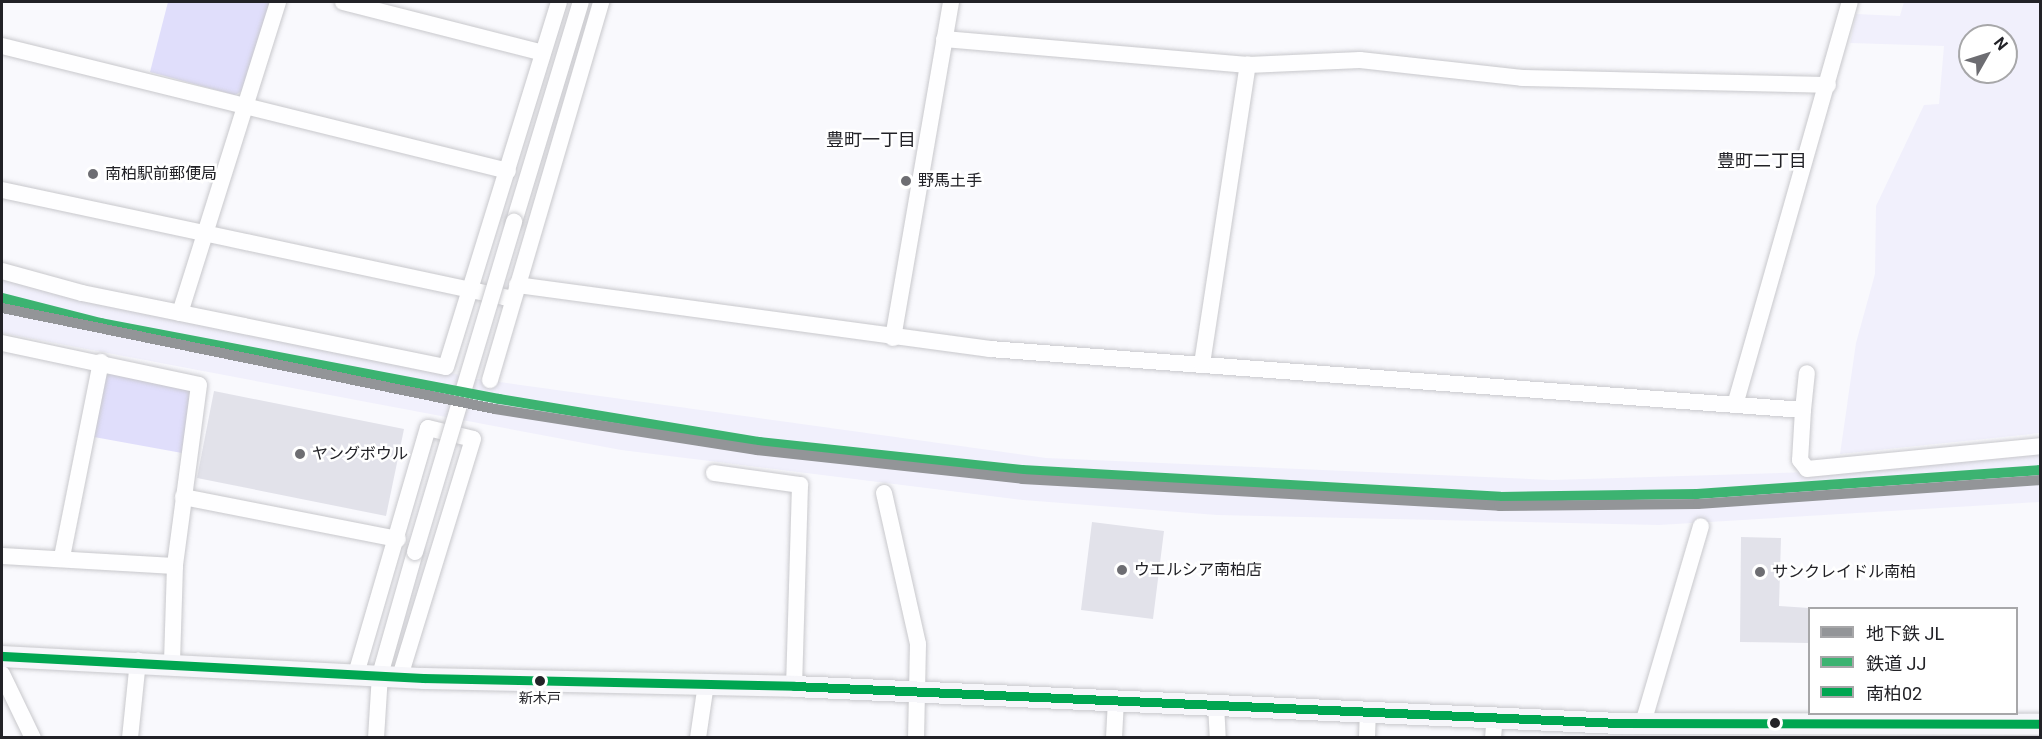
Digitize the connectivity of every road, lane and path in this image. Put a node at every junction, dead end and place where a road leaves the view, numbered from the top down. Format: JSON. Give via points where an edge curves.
{"nodes":[{"id":1,"x":279,"y":2,"type":"edge"},
{"id":2,"x":343,"y":2,"type":"edge"},
{"id":3,"x":559,"y":2,"type":"edge"},
{"id":4,"x":580,"y":2,"type":"edge"},
{"id":5,"x":602,"y":2,"type":"edge"},
{"id":6,"x":951,"y":2,"type":"edge"},
{"id":7,"x":1850,"y":2,"type":"edge"},
{"id":8,"x":944,"y":39,"type":"junction"},
{"id":9,"x":2,"y":46,"type":"edge"},
{"id":10,"x":543,"y":53,"type":"junction"},
{"id":11,"x":1248,"y":65,"type":"junction"},
{"id":12,"x":1828,"y":85,"type":"junction"},
{"id":13,"x":246,"y":104,"type":"junction"},
{"id":14,"x":508,"y":171,"type":"junction"},
{"id":15,"x":2,"y":190,"type":"edge"},
{"id":16,"x":207,"y":233,"type":"junction"},
{"id":17,"x":2,"y":271,"type":"edge"},
{"id":18,"x":472,"y":290,"type":"junction"},
{"id":19,"x":515,"y":292,"type":"junction"},
{"id":20,"x":180,"y":313,"type":"junction"},
{"id":21,"x":892,"y":338,"type":"junction"},
{"id":22,"x":2,"y":343,"type":"edge"},
{"id":23,"x":101,"y":362,"type":"junction"},
{"id":24,"x":1202,"y":364,"type":"junction"},
{"id":25,"x":1807,"y":373,"type":"dead end"},
{"id":26,"x":490,"y":380,"type":"dead end"},
{"id":27,"x":1735,"y":405,"type":"junction"},
{"id":28,"x":1803,"y":410,"type":"junction"},
{"id":29,"x":2040,"y":446,"type":"edge"},
{"id":30,"x":714,"y":473,"type":"dead end"},
{"id":31,"x":884,"y":493,"type":"dead end"},
{"id":32,"x":183,"y":497,"type":"junction"},
{"id":33,"x":1701,"y":526,"type":"dead end"},
{"id":34,"x":399,"y":534,"type":"junction"},
{"id":35,"x":443,"y":538,"type":"junction"},
{"id":36,"x":2,"y":556,"type":"edge"},
{"id":37,"x":62,"y":557,"type":"junction"},
{"id":38,"x":175,"y":566,"type":"junction"},
{"id":39,"x":2,"y":656,"type":"edge"},
{"id":40,"x":138,"y":660,"type":"junction"},
{"id":41,"x":172,"y":661,"type":"junction"},
{"id":42,"x":2,"y":674,"type":"edge"},
{"id":43,"x":356,"y":674,"type":"junction"},
{"id":44,"x":390,"y":676,"type":"junction"},
{"id":45,"x":706,"y":684,"type":"junction"},
{"id":46,"x":794,"y":686,"type":"junction"},
{"id":47,"x":919,"y":691,"type":"junction"},
{"id":48,"x":1116,"y":700,"type":"junction"},
{"id":49,"x":1216,"y":704,"type":"junction"},
{"id":50,"x":1368,"y":711,"type":"junction"},
{"id":51,"x":1643,"y":723,"type":"junction"},
{"id":52,"x":2040,"y":724,"type":"edge"},
{"id":53,"x":1494,"y":727,"type":"edge"},
{"id":54,"x":1617,"y":730,"type":"edge"},
{"id":55,"x":1751,"y":731,"type":"edge"},
{"id":56,"x":1983,"y":731,"type":"edge"},
{"id":57,"x":33,"y":738,"type":"edge"},
{"id":58,"x":130,"y":738,"type":"edge"},
{"id":59,"x":376,"y":738,"type":"edge"},
{"id":60,"x":698,"y":738,"type":"edge"},
{"id":61,"x":916,"y":738,"type":"edge"},
{"id":62,"x":1114,"y":738,"type":"edge"},
{"id":63,"x":1218,"y":738,"type":"edge"},
{"id":64,"x":1367,"y":738,"type":"edge"}],
"edges":[{"from":1,"to":13,"type":"street"},
{"from":2,"to":10,"type":"street"},
{"from":3,"to":10,"type":"street"},
{"from":4,"to":44,"type":"street","bridge":true,"via":[[415,552]]},
{"from":5,"to":19,"type":"street"},
{"from":6,"to":8,"type":"street"},
{"from":7,"to":12,"type":"street"},
{"from":8,"to":11,"type":"street"},
{"from":8,"to":21,"type":"street"},
{"from":9,"to":13,"type":"street"},
{"from":10,"to":14,"type":"street"},
{"from":11,"to":12,"type":"street","via":[[1360,60],[1522,78]]},
{"from":11,"to":24,"type":"street"},
{"from":12,"to":27,"type":"street"},
{"from":13,"to":14,"type":"street"},
{"from":13,"to":16,"type":"street"},
{"from":14,"to":18,"type":"street"},
{"from":15,"to":16,"type":"street"},
{"from":16,"to":18,"type":"street"},
{"from":16,"to":20,"type":"street"},
{"from":17,"to":20,"type":"street"},
{"from":18,"to":19,"type":"street"},
{"from":18,"to":20,"type":"street","via":[[446,367]]},
{"from":19,"to":21,"type":"street"},
{"from":19,"to":26,"type":"street"},
{"from":21,"to":24,"type":"street"},
{"from":22,"to":23,"type":"street"},
{"from":23,"to":32,"type":"street","via":[[199,385]]},
{"from":23,"to":37,"type":"street"},
{"from":24,"to":27,"type":"street"},
{"from":25,"to":28,"type":"street"},
{"from":27,"to":28,"type":"street"},
{"from":28,"to":29,"type":"street","via":[[1800,460],[1807,469]]},
{"from":30,"to":46,"type":"street","via":[[801,485]]},
{"from":31,"to":47,"type":"street","via":[[917,635]]},
{"from":32,"to":34,"type":"street"},
{"from":32,"to":38,"type":"street"},
{"from":33,"to":51,"type":"street"},
{"from":34,"to":35,"type":"street"},
{"from":34,"to":35,"type":"street","via":[[428,428],[473,439]]},
{"from":34,"to":43,"type":"street"},
{"from":35,"to":44,"type":"street"},
{"from":36,"to":37,"type":"street"},
{"from":37,"to":38,"type":"street"},
{"from":38,"to":41,"type":"street"},
{"from":39,"to":40,"type":"main road"},
{"from":40,"to":41,"type":"main road"},
{"from":40,"to":58,"type":"street"},
{"from":41,"to":43,"type":"main road"},
{"from":42,"to":57,"type":"street"},
{"from":43,"to":44,"type":"main road"},
{"from":44,"to":45,"type":"main road"},
{"from":44,"to":59,"type":"street"},
{"from":45,"to":46,"type":"main road"},
{"from":45,"to":60,"type":"street"},
{"from":46,"to":47,"type":"main road"},
{"from":47,"to":48,"type":"main road"},
{"from":47,"to":61,"type":"street"},
{"from":48,"to":49,"type":"main road"},
{"from":48,"to":62,"type":"street"},
{"from":49,"to":50,"type":"main road"},
{"from":49,"to":63,"type":"street"},
{"from":50,"to":53,"type":"main road"},
{"from":50,"to":64,"type":"street"},
{"from":51,"to":54,"type":"main road"},
{"from":51,"to":55,"type":"main road"},
{"from":52,"to":56,"type":"main road"},
{"from":53,"to":54,"type":"main road"},
{"from":55,"to":56,"type":"main road"}]}
